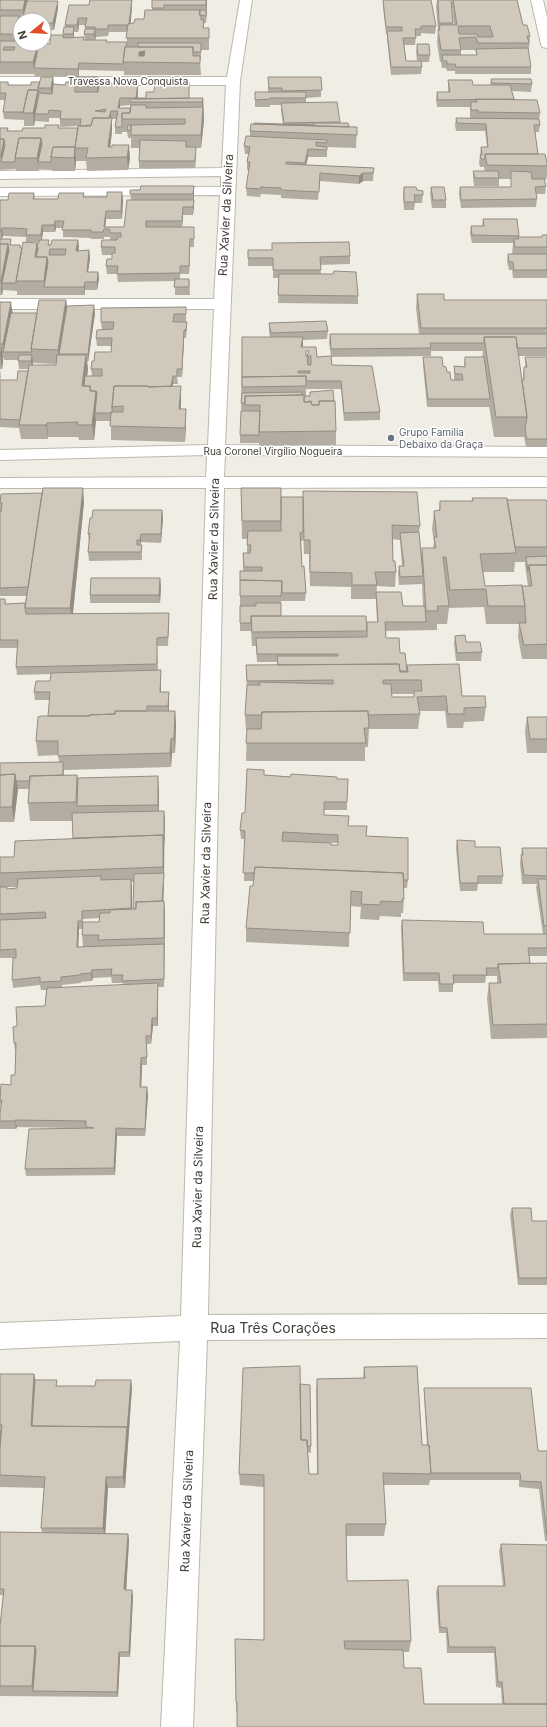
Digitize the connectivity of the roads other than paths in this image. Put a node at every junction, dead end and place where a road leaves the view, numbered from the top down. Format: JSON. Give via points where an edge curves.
{"nodes":[{"id":1,"x":237,"y":0,"type":"edge"},
{"id":2,"x":246,"y":0,"type":"edge"},
{"id":3,"x":258,"y":0,"type":"edge"},
{"id":4,"x":537,"y":0,"type":"edge"},
{"id":5,"x":547,"y":44,"type":"edge"},
{"id":6,"x":0,"y":81,"type":"edge"},
{"id":7,"x":233,"y":82,"type":"junction"},
{"id":8,"x":50,"y":174,"type":"junction"},
{"id":9,"x":0,"y":175,"type":"edge"},
{"id":10,"x":228,"y":182,"type":"junction"},
{"id":11,"x":0,"y":192,"type":"edge"},
{"id":12,"x":46,"y":192,"type":"junction"},
{"id":13,"x":0,"y":304,"type":"edge"},
{"id":14,"x":222,"y":304,"type":"junction"},
{"id":15,"x":217,"y":450,"type":"junction"},
{"id":16,"x":547,"y":452,"type":"edge"},
{"id":17,"x":0,"y":455,"type":"edge"},
{"id":18,"x":215,"y":482,"type":"junction"},
{"id":19,"x":547,"y":482,"type":"edge"},
{"id":20,"x":0,"y":483,"type":"edge"},
{"id":21,"x":547,"y":1326,"type":"edge"},
{"id":22,"x":194,"y":1328,"type":"junction"},
{"id":23,"x":0,"y":1336,"type":"edge"},
{"id":24,"x":177,"y":1727,"type":"edge"}],
"edges":[{"from":1,"to":2,"type":"street"},
{"from":2,"to":3,"type":"street"},
{"from":2,"to":7,"type":"street","name":"Rua Xavier da Silveira"},
{"from":4,"to":5,"type":"street"},
{"from":6,"to":7,"type":"street","name":"Travessa Nova Conquista"},
{"from":7,"to":10,"type":"street","name":"Rua Xavier da Silveira"},
{"from":8,"to":9,"type":"street"},
{"from":8,"to":10,"type":"street"},
{"from":8,"to":12,"type":"street"},
{"from":10,"to":12,"type":"street"},
{"from":10,"to":14,"type":"street","name":"Rua Xavier da Silveira"},
{"from":11,"to":12,"type":"street"},
{"from":13,"to":14,"type":"street"},
{"from":14,"to":15,"type":"street","name":"Rua Xavier da Silveira"},
{"from":15,"to":16,"type":"street","name":"Rua Coronel Virgílio Nogueira"},
{"from":15,"to":17,"type":"street","name":"Rua Coronel Virgílio Nogueira"},
{"from":15,"to":18,"type":"street","name":"Rua Xavier da Silveira"},
{"from":18,"to":19,"type":"street"},
{"from":18,"to":20,"type":"street"},
{"from":18,"to":22,"type":"street","name":"Rua Xavier da Silveira"},
{"from":21,"to":22,"type":"street","name":"Rua Três Corações"},
{"from":22,"to":23,"type":"street","name":"Rua Três Corações"},
{"from":22,"to":24,"type":"street","name":"Rua Xavier da Silveira"}]}
